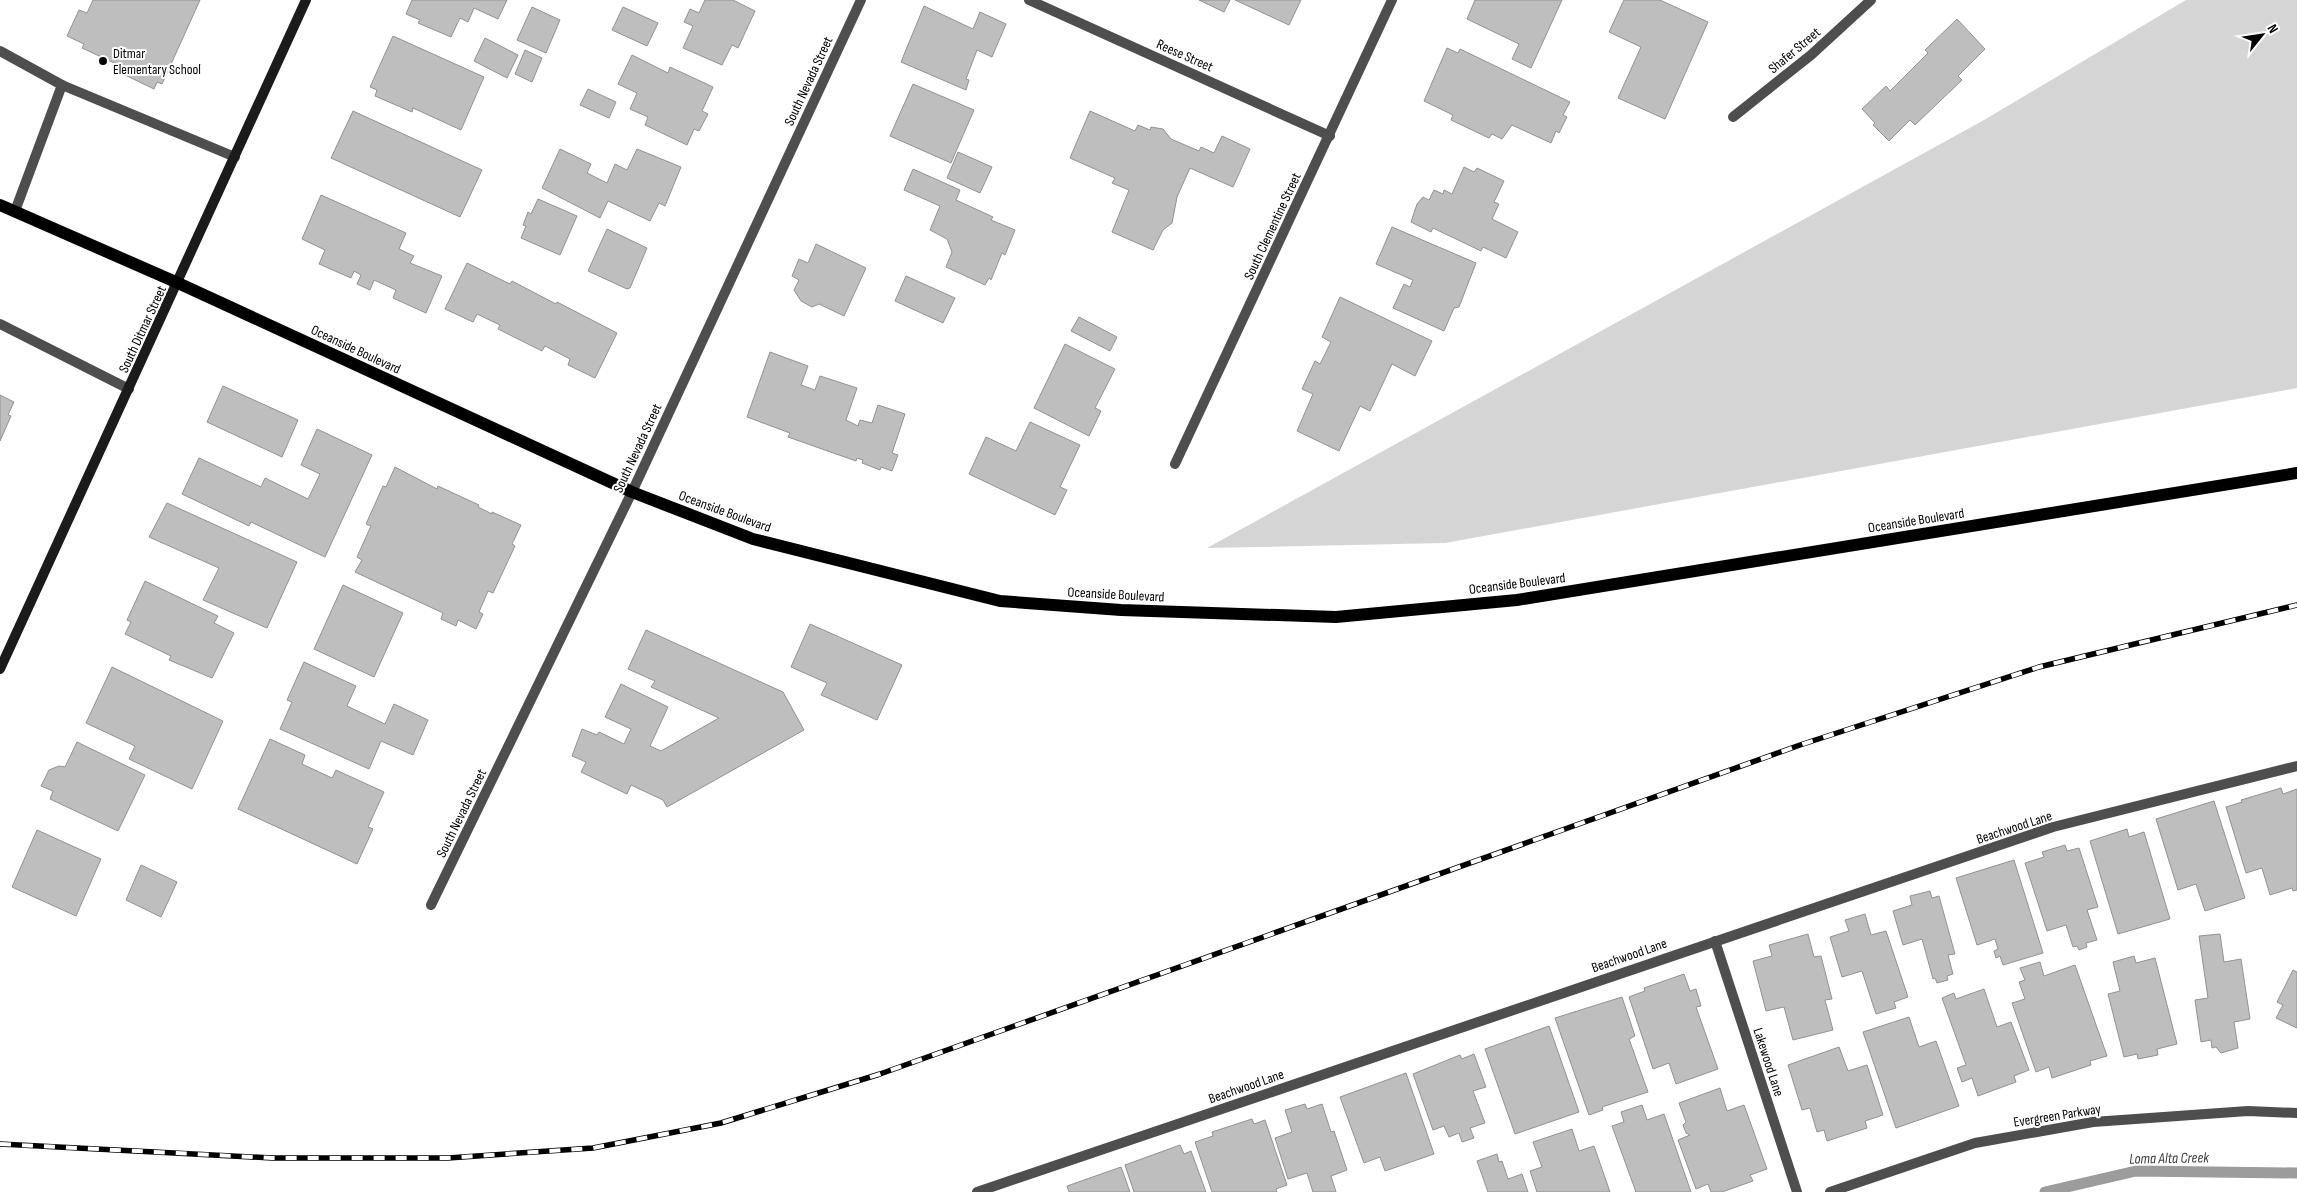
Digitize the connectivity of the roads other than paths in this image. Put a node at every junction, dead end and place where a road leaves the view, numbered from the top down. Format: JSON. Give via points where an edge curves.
{"nodes":[{"id":1,"x":306,"y":0,"type":"edge"},
{"id":2,"x":861,"y":0,"type":"edge"},
{"id":3,"x":1029,"y":0,"type":"edge"},
{"id":4,"x":1392,"y":0,"type":"edge"},
{"id":5,"x":1871,"y":0,"type":"edge"},
{"id":6,"x":0,"y":51,"type":"edge"},
{"id":7,"x":62,"y":85,"type":"junction"},
{"id":8,"x":1733,"y":118,"type":"dead end"},
{"id":9,"x":1330,"y":136,"type":"junction"},
{"id":10,"x":235,"y":157,"type":"junction"},
{"id":11,"x":0,"y":205,"type":"edge"},
{"id":12,"x":15,"y":211,"type":"junction"},
{"id":13,"x":178,"y":283,"type":"junction"},
{"id":14,"x":0,"y":324,"type":"edge"},
{"id":15,"x":130,"y":389,"type":"junction"},
{"id":16,"x":1176,"y":464,"type":"dead end"},
{"id":17,"x":2297,"y":473,"type":"edge"},
{"id":18,"x":632,"y":492,"type":"junction"},
{"id":19,"x":0,"y":669,"type":"edge"},
{"id":20,"x":2297,"y":766,"type":"edge"},
{"id":21,"x":431,"y":906,"type":"dead end"},
{"id":22,"x":1714,"y":940,"type":"junction"},
{"id":23,"x":2297,"y":1113,"type":"edge"},
{"id":24,"x":977,"y":1192,"type":"edge"},
{"id":25,"x":1798,"y":1192,"type":"edge"},
{"id":26,"x":1830,"y":1192,"type":"edge"}],
"edges":[{"from":1,"to":10,"type":"street","name":"South Ditmar Street"},
{"from":2,"to":18,"type":"street","name":"South Nevada Street"},
{"from":3,"to":9,"type":"street","name":"Reese Street"},
{"from":4,"to":9,"type":"street","name":"South Clementine Street"},
{"from":5,"to":8,"type":"street","name":"Shafer Street","via":[[1811,55]]},
{"from":6,"to":7,"type":"street"},
{"from":7,"to":10,"type":"street"},
{"from":7,"to":12,"type":"street"},
{"from":9,"to":16,"type":"street","name":"South Clementine Street"},
{"from":10,"to":13,"type":"street","name":"South Ditmar Street"},
{"from":11,"to":12,"type":"main road","name":"Oceanside Boulevard"},
{"from":12,"to":13,"type":"main road","name":"Oceanside Boulevard"},
{"from":13,"to":15,"type":"street","name":"South Ditmar Street"},
{"from":13,"to":18,"type":"main road","name":"Oceanside Boulevard"},
{"from":14,"to":15,"type":"street"},
{"from":15,"to":19,"type":"street","name":"South Ditmar Street"},
{"from":17,"to":18,"type":"main road","name":"Oceanside Boulevard","via":[[1518,600],[1336,617],[1121,610],[1000,601],[753,539]]},
{"from":18,"to":21,"type":"street","name":"South Nevada Street"},
{"from":20,"to":22,"type":"street","name":"Beachwood Lane","via":[[2053,828]]},
{"from":22,"to":24,"type":"street","name":"Beachwood Lane"},
{"from":22,"to":25,"type":"street","name":"Lakewood Lane"},
{"from":23,"to":26,"type":"street","name":"Evergreen Parkway","via":[[2248,1111],[2093,1122],[1974,1143]]}]}
